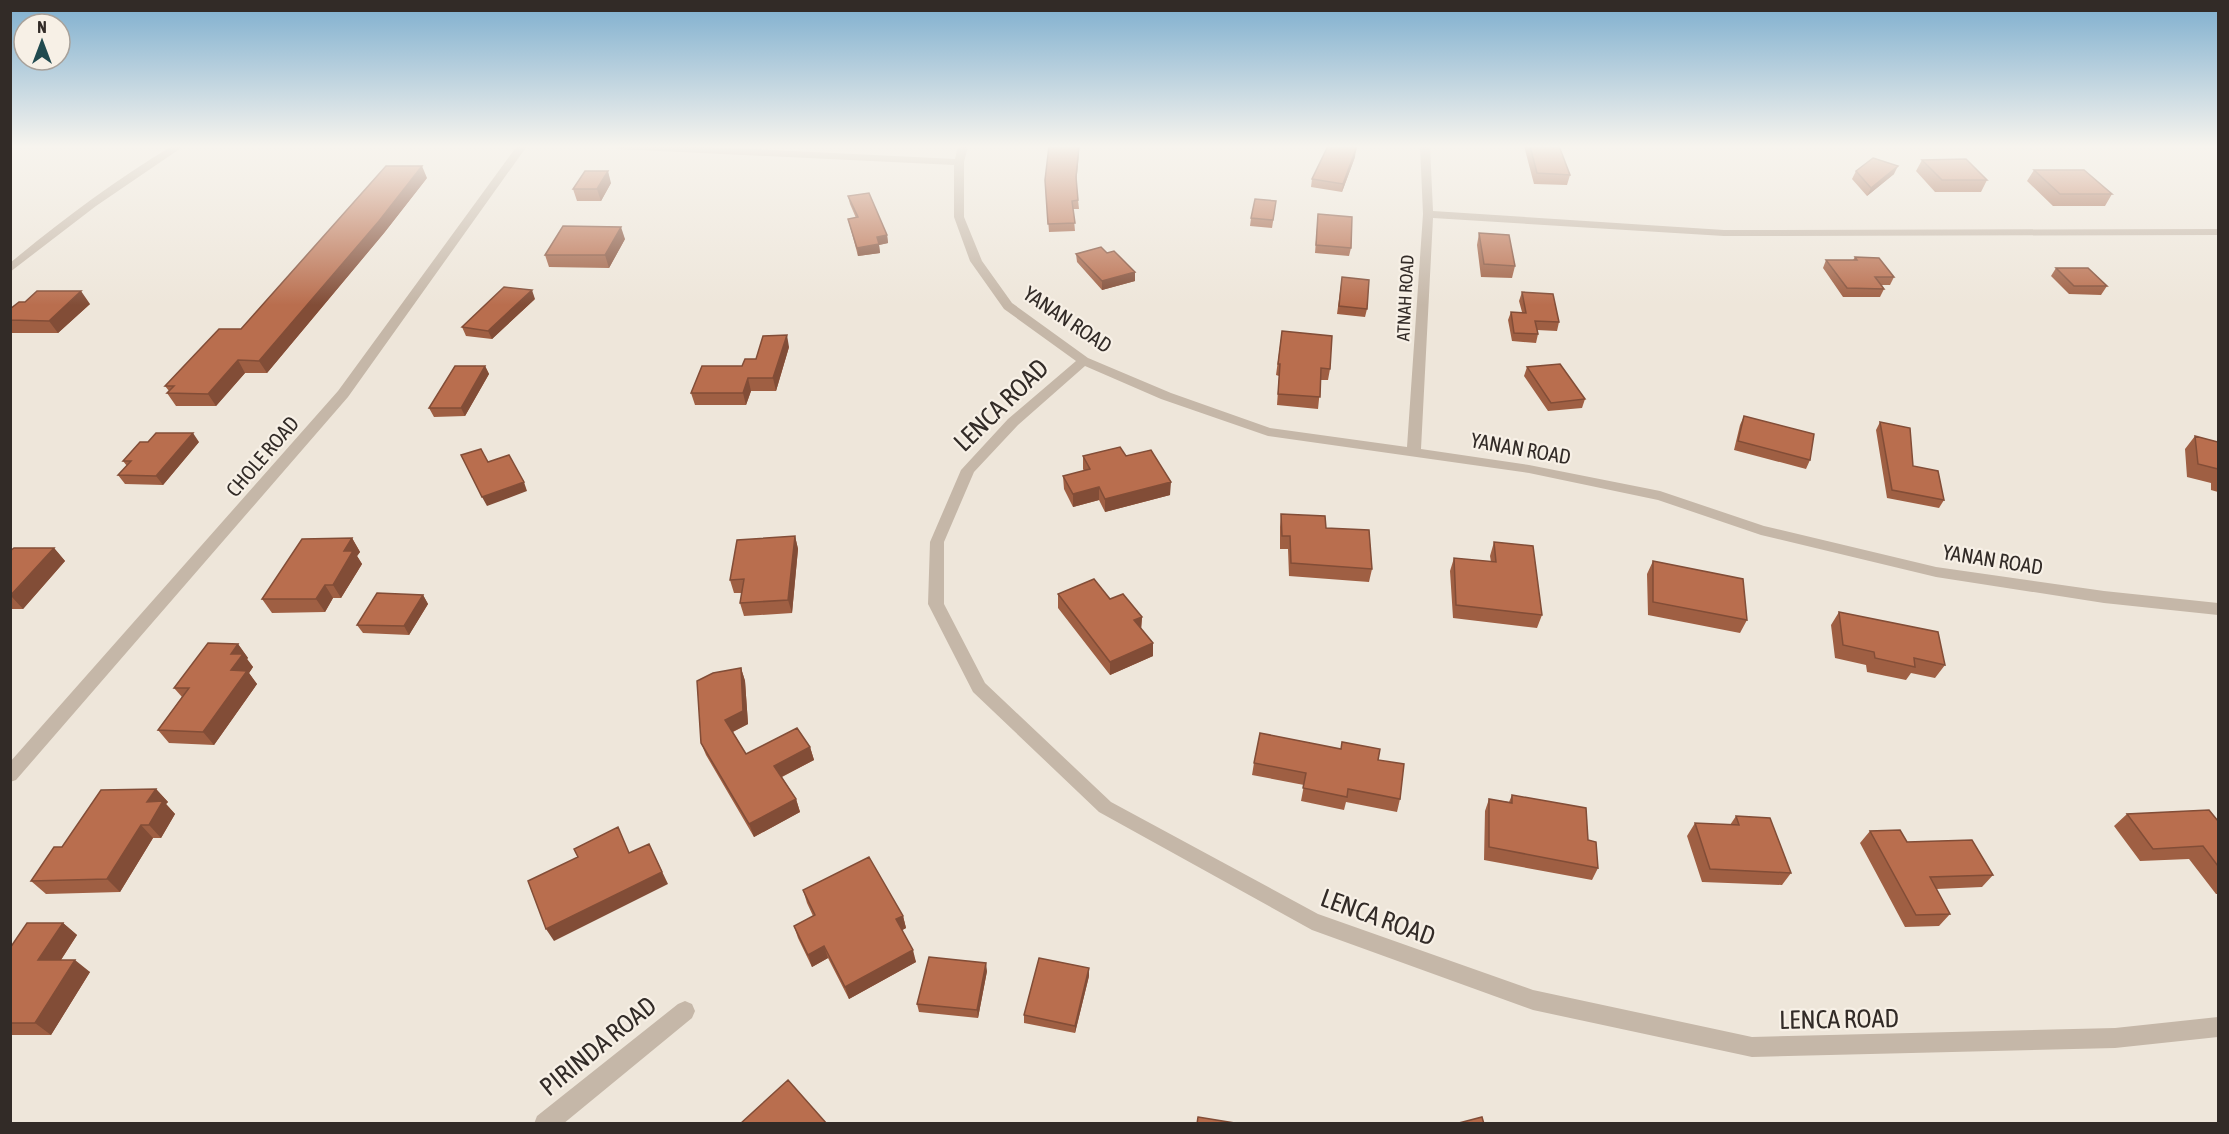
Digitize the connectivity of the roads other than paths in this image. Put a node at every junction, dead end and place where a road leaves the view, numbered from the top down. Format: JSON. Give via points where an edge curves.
{"nodes":[{"id":1,"x":96,"y":199,"type":"edge"},
{"id":2,"x":484,"y":199,"type":"edge"},
{"id":3,"x":959,"y":199,"type":"edge"},
{"id":4,"x":1427,"y":199,"type":"edge"},
{"id":5,"x":1428,"y":214,"type":"junction"},
{"id":6,"x":2218,"y":232,"type":"edge"},
{"id":7,"x":10,"y":269,"type":"edge"},
{"id":8,"x":1084,"y":361,"type":"junction"},
{"id":9,"x":1413,"y":451,"type":"junction"},
{"id":10,"x":2218,"y":609,"type":"edge"},
{"id":11,"x":10,"y":775,"type":"edge"},
{"id":12,"x":685,"y":1011,"type":"dead end"},
{"id":13,"x":2218,"y":1027,"type":"edge"},
{"id":14,"x":544,"y":1124,"type":"edge"}],
"edges":[{"from":1,"to":7,"type":"street"},
{"from":2,"to":11,"type":"street","name":"CHOLE ROAD","via":[[343,394]]},
{"from":3,"to":8,"type":"street","name":"YANAN ROAD","via":[[959,217],[976,261],[1008,306]]},
{"from":4,"to":5,"type":"street","name":"ATNAH ROAD"},
{"from":5,"to":6,"type":"street","via":[[1724,233]]},
{"from":5,"to":9,"type":"street","name":"ATNAH ROAD"},
{"from":8,"to":9,"type":"street","name":"YANAN ROAD","via":[[1166,396],[1268,432]]},
{"from":8,"to":13,"type":"street","name":"LENCA ROAD","via":[[1013,422],[968,470],[937,542],[936,604],[980,687],[1105,807],[1312,921],[1533,1000],[1752,1047],[2115,1038]]},
{"from":9,"to":10,"type":"street","name":"YANAN ROAD","via":[[1540,471],[1660,496],[1761,530],[1936,572]]},
{"from":12,"to":14,"type":"street","name":"PIRINDA ROAD"}]}
